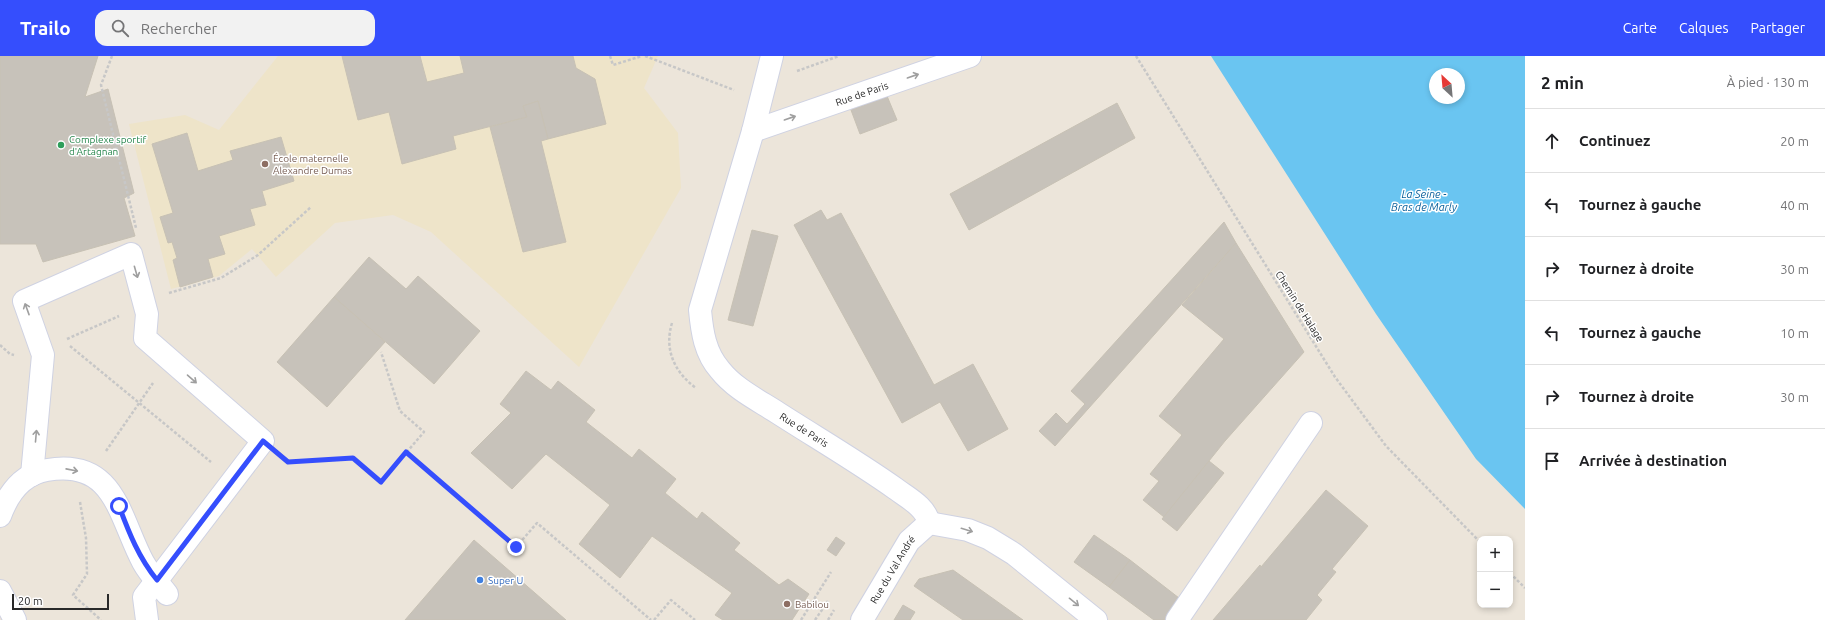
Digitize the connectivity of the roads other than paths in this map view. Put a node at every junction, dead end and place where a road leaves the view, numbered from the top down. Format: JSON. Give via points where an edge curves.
{"nodes":[{"id":1,"x":772,"y":56,"type":"edge"},
{"id":2,"x":970,"y":56,"type":"edge"},
{"id":3,"x":753,"y":131,"type":"junction"},
{"id":4,"x":1311,"y":423,"type":"dead end"},
{"id":5,"x":32,"y":475,"type":"junction"},
{"id":6,"x":0,"y":516,"type":"edge"},
{"id":7,"x":929,"y":523,"type":"junction"},
{"id":8,"x":162,"y":587,"type":"junction"},
{"id":9,"x":0,"y":591,"type":"edge"},
{"id":10,"x":15,"y":620,"type":"edge"},
{"id":11,"x":147,"y":620,"type":"edge"},
{"id":12,"x":862,"y":620,"type":"edge"},
{"id":13,"x":1096,"y":620,"type":"edge"},
{"id":14,"x":1177,"y":620,"type":"edge"}],
"edges":[{"from":1,"to":3,"type":"street","name":"Rue de Paris"},
{"from":3,"to":2,"type":"street","name":"Rue de Paris","one_way":true},
{"from":3,"to":7,"type":"street","name":"Rue de Paris","via":[[700,310],[702,331],[708,351],[719,369],[740,388],[881,479],[920,508]]},
{"from":4,"to":14,"type":"street"},
{"from":5,"to":6,"type":"street","via":[[12,491]]},
{"from":5,"to":8,"type":"street","one_way":true,"via":[[43,470],[72,469],[92,476],[103,484],[115,497],[144,564]]},
{"from":5,"to":8,"type":"street","one_way":true,"via":[[43,355],[51,344],[24,301],[131,254],[145,302],[145,338],[263,441],[233,480]]},
{"from":7,"to":12,"type":"street","name":"Rue du Val André","via":[[909,541]]},
{"from":7,"to":13,"type":"street","one_way":true,"via":[[968,530],[988,538],[1014,554]]},
{"from":8,"to":11,"type":"street","via":[[144,597]]},
{"from":9,"to":10,"type":"street"}]}
